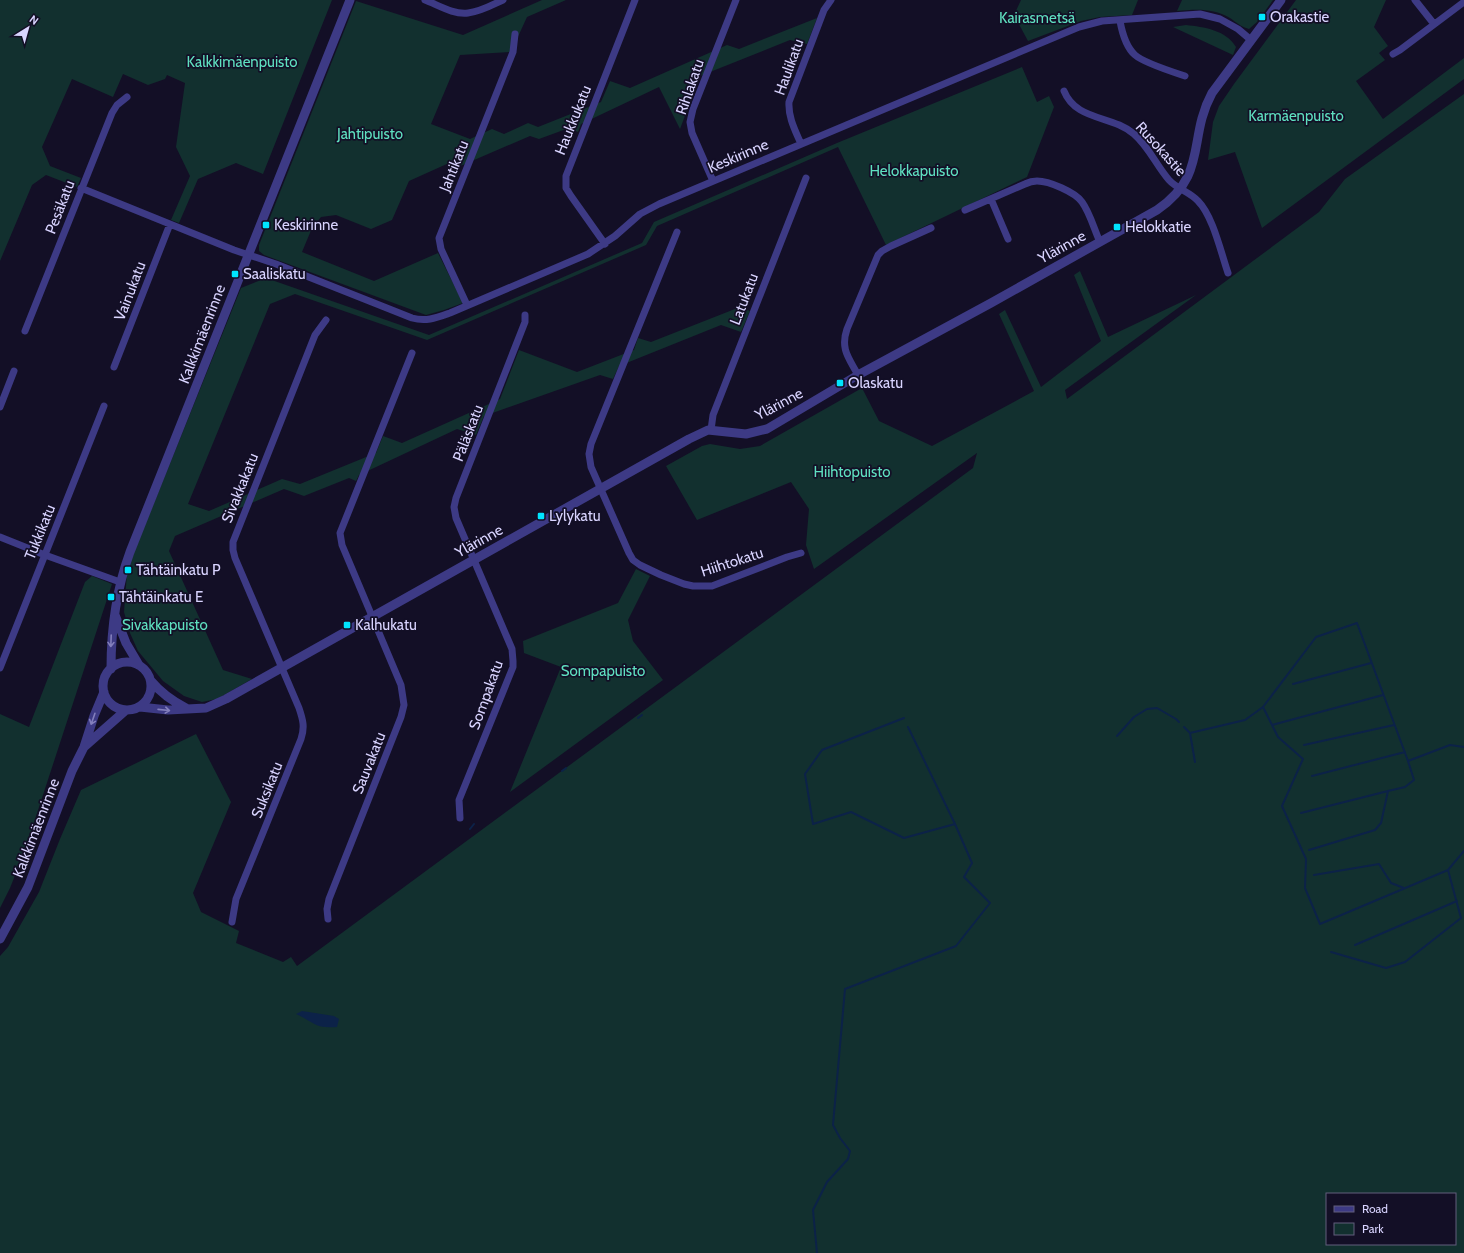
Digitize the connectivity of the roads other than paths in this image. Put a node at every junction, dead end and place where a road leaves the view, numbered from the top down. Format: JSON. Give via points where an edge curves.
{"nodes":[{"id":1,"x":350,"y":0,"type":"edge"},
{"id":2,"x":425,"y":0,"type":"edge"},
{"id":3,"x":504,"y":0,"type":"edge"},
{"id":4,"x":635,"y":0,"type":"edge"},
{"id":5,"x":736,"y":0,"type":"edge"},
{"id":6,"x":830,"y":0,"type":"edge"},
{"id":7,"x":1281,"y":0,"type":"edge"},
{"id":8,"x":1415,"y":0,"type":"edge"},
{"id":9,"x":1464,"y":2,"type":"edge"},
{"id":10,"x":489,"y":3,"type":"edge"},
{"id":11,"x":1120,"y":20,"type":"junction"},
{"id":12,"x":1434,"y":24,"type":"junction"},
{"id":13,"x":516,"y":34,"type":"dead end"},
{"id":14,"x":1251,"y":40,"type":"junction"},
{"id":15,"x":1393,"y":54,"type":"dead end"},
{"id":16,"x":1185,"y":76,"type":"dead end"},
{"id":17,"x":1064,"y":91,"type":"dead end"},
{"id":18,"x":127,"y":97,"type":"dead end"},
{"id":19,"x":801,"y":144,"type":"junction"},
{"id":20,"x":806,"y":178,"type":"dead end"},
{"id":21,"x":713,"y":181,"type":"junction"},
{"id":22,"x":81,"y":188,"type":"junction"},
{"id":23,"x":1181,"y":189,"type":"junction"},
{"id":24,"x":991,"y":199,"type":"junction"},
{"id":25,"x":965,"y":210,"type":"dead end"},
{"id":26,"x":170,"y":224,"type":"junction"},
{"id":27,"x":931,"y":228,"type":"dead end"},
{"id":28,"x":677,"y":232,"type":"dead end"},
{"id":29,"x":1008,"y":238,"type":"dead end"},
{"id":30,"x":1100,"y":242,"type":"junction"},
{"id":31,"x":605,"y":244,"type":"junction"},
{"id":32,"x":248,"y":254,"type":"junction"},
{"id":33,"x":1228,"y":273,"type":"dead end"},
{"id":34,"x":467,"y":305,"type":"junction"},
{"id":35,"x":525,"y":315,"type":"dead end"},
{"id":36,"x":326,"y":320,"type":"dead end"},
{"id":37,"x":25,"y":331,"type":"dead end"},
{"id":38,"x":412,"y":353,"type":"dead end"},
{"id":39,"x":114,"y":367,"type":"dead end"},
{"id":40,"x":14,"y":371,"type":"dead end"},
{"id":41,"x":858,"y":375,"type":"junction"},
{"id":42,"x":104,"y":406,"type":"dead end"},
{"id":43,"x":0,"y":407,"type":"edge"},
{"id":44,"x":711,"y":430,"type":"junction"},
{"id":45,"x":601,"y":488,"type":"junction"},
{"id":46,"x":0,"y":537,"type":"edge"},
{"id":47,"x":801,"y":554,"type":"dead end"},
{"id":48,"x":45,"y":555,"type":"junction"},
{"id":49,"x":474,"y":560,"type":"junction"},
{"id":50,"x":120,"y":582,"type":"junction"},
{"id":51,"x":114,"y":613,"type":"junction"},
{"id":52,"x":372,"y":616,"type":"junction"},
{"id":53,"x":139,"y":665,"type":"junction"},
{"id":54,"x":0,"y":668,"type":"edge"},
{"id":55,"x":282,"y":668,"type":"junction"},
{"id":56,"x":111,"y":669,"type":"junction"},
{"id":57,"x":151,"y":681,"type":"junction"},
{"id":58,"x":104,"y":692,"type":"junction"},
{"id":59,"x":140,"y":707,"type":"junction"},
{"id":60,"x":188,"y":709,"type":"junction"},
{"id":61,"x":126,"y":710,"type":"junction"},
{"id":62,"x":84,"y":747,"type":"junction"},
{"id":63,"x":460,"y":818,"type":"dead end"},
{"id":64,"x":328,"y":920,"type":"dead end"},
{"id":65,"x":232,"y":922,"type":"dead end"},
{"id":66,"x":0,"y":939,"type":"edge"}],
"edges":[{"from":1,"to":32,"type":"street","name":"Kalkkimäenrinne"},
{"from":2,"to":10,"type":"street","via":[[463,14],[474,12]]},
{"from":3,"to":10,"type":"street"},
{"from":4,"to":31,"type":"street","name":"Haukkukatu","via":[[566,176],[566,188]]},
{"from":5,"to":21,"type":"street","name":"Rihlakatu","via":[[690,122],[692,133]]},
{"from":6,"to":19,"type":"street","name":"Haulikatu","via":[[789,102],[791,121]]},
{"from":7,"to":14,"type":"street","name":"Ylärinne"},
{"from":8,"to":12,"type":"street"},
{"from":9,"to":12,"type":"street"},
{"from":11,"to":14,"type":"street","name":"Keskirinne","via":[[1205,15],[1230,24]]},
{"from":11,"to":16,"type":"street","via":[[1129,48],[1135,56]]},
{"from":11,"to":19,"type":"street","name":"Keskirinne","via":[[1102,21],[1079,27]]},
{"from":12,"to":15,"type":"street"},
{"from":13,"to":34,"type":"street","name":"Jahtikatu","via":[[513,52],[439,238],[441,249]]},
{"from":14,"to":23,"type":"street","name":"Ylärinne","via":[[1206,104],[1193,163]]},
{"from":17,"to":23,"type":"street","name":"Rusokastie","via":[[1069,102],[1076,108],[1134,134],[1169,180]]},
{"from":18,"to":22,"type":"street","name":"Pesäkatu","via":[[117,105],[112,114]]},
{"from":19,"to":21,"type":"street","name":"Keskirinne"},
{"from":20,"to":44,"type":"street","name":"Latukatu","via":[[713,415]]},
{"from":21,"to":31,"type":"street","name":"Keskirinne","via":[[645,210]]},
{"from":22,"to":26,"type":"street"},
{"from":22,"to":37,"type":"street","name":"Pesäkatu"},
{"from":23,"to":30,"type":"street","name":"Ylärinne","via":[[1157,210]]},
{"from":23,"to":33,"type":"street","name":"Rusokastie","via":[[1194,197],[1204,208]]},
{"from":24,"to":25,"type":"street"},
{"from":24,"to":29,"type":"street"},
{"from":24,"to":30,"type":"street","via":[[1034,181],[1056,186],[1077,196],[1083,203]]},
{"from":26,"to":32,"type":"street"},
{"from":26,"to":39,"type":"street","name":"Vainukatu"},
{"from":27,"to":41,"type":"street","via":[[886,248],[876,259],[844,340],[846,351]]},
{"from":28,"to":45,"type":"street","via":[[591,444],[590,461]]},
{"from":30,"to":41,"type":"street","name":"Ylärinne"},
{"from":31,"to":34,"type":"street","name":"Keskirinne","via":[[575,260]]},
{"from":32,"to":34,"type":"street","name":"Keskirinne","via":[[419,320],[430,320]]},
{"from":32,"to":50,"type":"street","name":"Kalkkimäenrinne"},
{"from":35,"to":49,"type":"street","name":"Päläskatu","via":[[526,322],[454,507],[456,518]]},
{"from":36,"to":55,"type":"street","name":"Sivakkakatu","via":[[315,335],[233,542],[235,558]]},
{"from":38,"to":52,"type":"street","via":[[340,533],[342,545]]},
{"from":40,"to":43,"type":"street"},
{"from":41,"to":44,"type":"street","name":"Ylärinne","via":[[767,429],[746,434]]},
{"from":42,"to":48,"type":"street","name":"Tukkikatu"},
{"from":44,"to":45,"type":"street","name":"Ylärinne","via":[[689,439]]},
{"from":45,"to":47,"type":"street","name":"Hiihtokatu","via":[[633,560],[658,574],[684,584],[712,586]]},
{"from":45,"to":49,"type":"street","name":"Ylärinne"},
{"from":46,"to":48,"type":"street"},
{"from":48,"to":50,"type":"street"},
{"from":48,"to":54,"type":"street","name":"Tukkikatu"},
{"from":49,"to":52,"type":"street","name":"Ylärinne"},
{"from":49,"to":63,"type":"street","name":"Sompakatu","via":[[512,649],[514,661],[459,800]]},
{"from":50,"to":51,"type":"street","name":"Kalkkimäenrinne"},
{"from":51,"to":53,"type":"street","via":[[126,643]]},
{"from":51,"to":56,"type":"street","name":"Kalkkimäenrinne","one_way":true},
{"from":52,"to":55,"type":"street","name":"Ylärinne"},
{"from":52,"to":64,"type":"street","name":"Sauvakatu","via":[[401,684],[404,705],[329,899]]},
{"from":53,"to":56,"type":"street","via":[[129,662]]},
{"from":53,"to":57,"type":"street"},
{"from":55,"to":60,"type":"street","name":"Ylärinne","via":[[218,703],[206,708]]},
{"from":55,"to":65,"type":"street","name":"Suksikatu","via":[[303,719],[303,733],[236,899]]},
{"from":56,"to":58,"type":"street","via":[[104,682]]},
{"from":57,"to":59,"type":"street","via":[[150,696]]},
{"from":57,"to":60,"type":"street","via":[[162,694]]},
{"from":58,"to":61,"type":"street","via":[[112,704]]},
{"from":58,"to":62,"type":"street","name":"Kalkkimäenrinne","one_way":true},
{"from":59,"to":60,"type":"street","name":"Ylärinne","one_way":true},
{"from":59,"to":61,"type":"street"},
{"from":61,"to":62,"type":"street","name":"Kalkkimäenrinne"},
{"from":62,"to":66,"type":"street","name":"Kalkkimäenrinne","via":[[72,771],[28,888]]}]}
